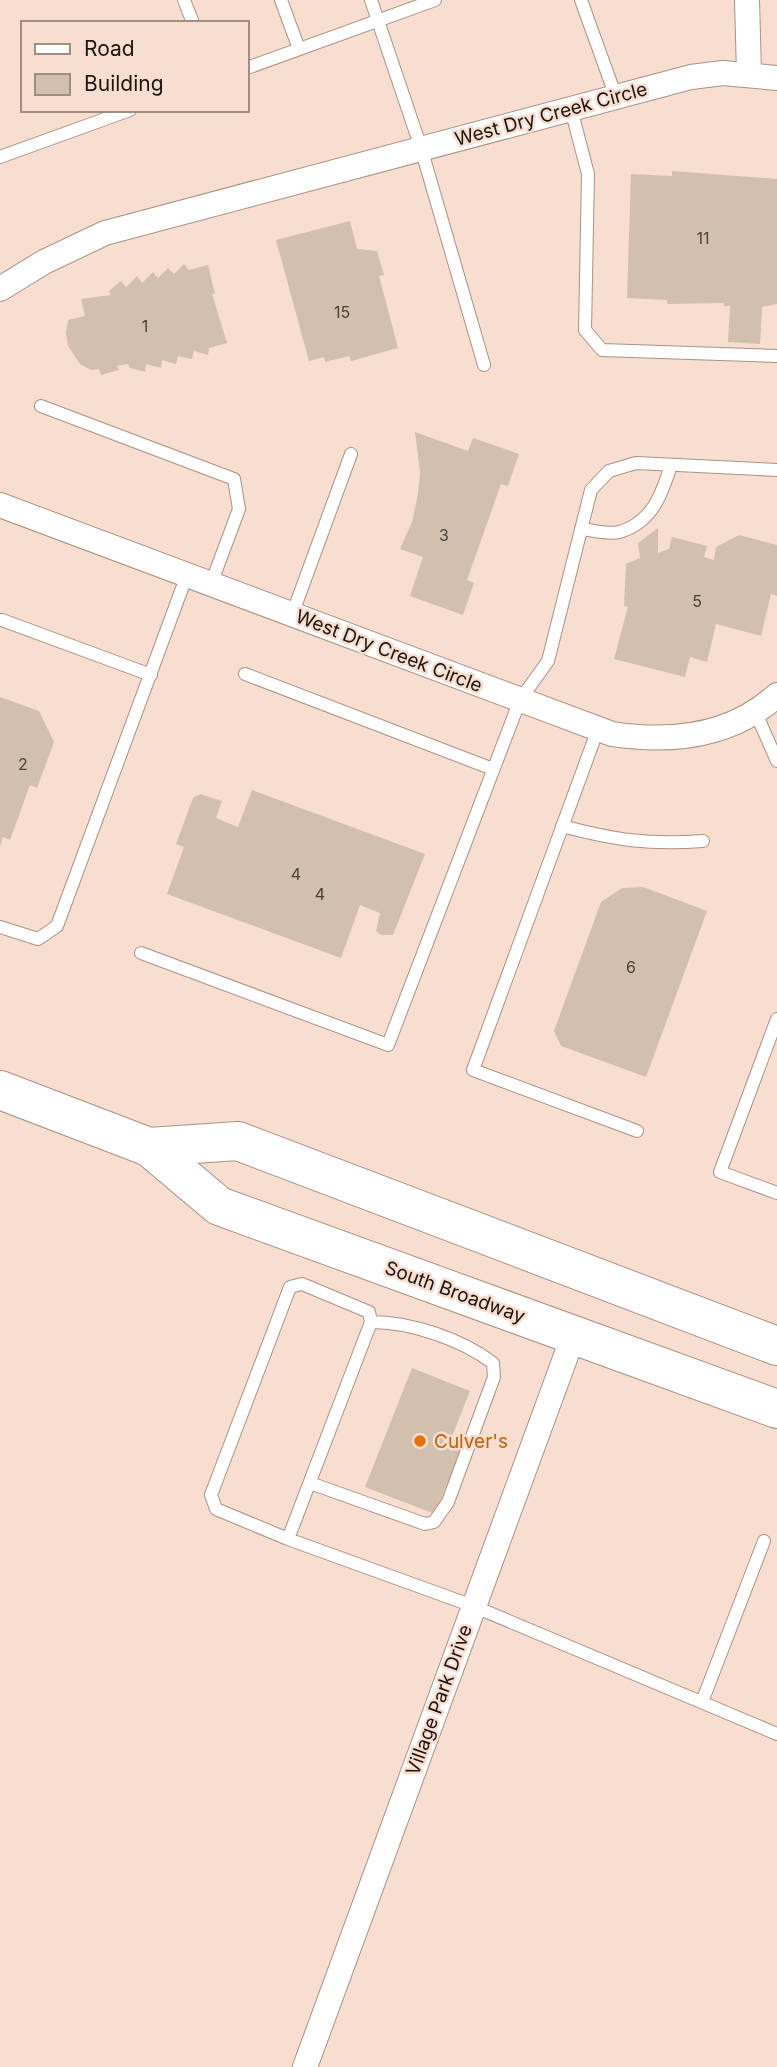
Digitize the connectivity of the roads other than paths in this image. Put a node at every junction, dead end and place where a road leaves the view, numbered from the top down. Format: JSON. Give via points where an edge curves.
{"nodes":[{"id":1,"x":184,"y":0,"type":"edge"},
{"id":2,"x":281,"y":0,"type":"edge"},
{"id":3,"x":371,"y":0,"type":"edge"},
{"id":4,"x":435,"y":0,"type":"edge"},
{"id":5,"x":581,"y":0,"type":"edge"},
{"id":6,"x":747,"y":0,"type":"edge"},
{"id":7,"x":378,"y":20,"type":"junction"},
{"id":8,"x":192,"y":21,"type":"edge"},
{"id":9,"x":299,"y":49,"type":"junction"},
{"id":10,"x":248,"y":68,"type":"edge"},
{"id":11,"x":749,"y":74,"type":"junction"},
{"id":12,"x":777,"y":78,"type":"edge"},
{"id":13,"x":616,"y":97,"type":"junction"},
{"id":14,"x":571,"y":109,"type":"junction"},
{"id":15,"x":124,"y":112,"type":"edge"},
{"id":16,"x":421,"y":148,"type":"junction"},
{"id":17,"x":0,"y":157,"type":"edge"},
{"id":18,"x":0,"y":289,"type":"edge"},
{"id":19,"x":777,"y":356,"type":"edge"},
{"id":20,"x":484,"y":365,"type":"dead end"},
{"id":21,"x":41,"y":406,"type":"dead end"},
{"id":22,"x":351,"y":454,"type":"dead end"},
{"id":23,"x":671,"y":465,"type":"junction"},
{"id":24,"x":777,"y":470,"type":"edge"},
{"id":25,"x":0,"y":505,"type":"edge"},
{"id":26,"x":581,"y":529,"type":"junction"},
{"id":27,"x":187,"y":575,"type":"junction"},
{"id":28,"x":211,"y":584,"type":"junction"},
{"id":29,"x":292,"y":615,"type":"junction"},
{"id":30,"x":2,"y":620,"type":"edge"},
{"id":31,"x":244,"y":674,"type":"dead end"},
{"id":32,"x":151,"y":675,"type":"junction"},
{"id":33,"x":777,"y":695,"type":"edge"},
{"id":34,"x":520,"y":700,"type":"junction"},
{"id":35,"x":754,"y":711,"type":"junction"},
{"id":36,"x":598,"y":729,"type":"junction"},
{"id":37,"x":777,"y":761,"type":"edge"},
{"id":38,"x":494,"y":769,"type":"junction"},
{"id":39,"x":562,"y":826,"type":"junction"},
{"id":40,"x":703,"y":841,"type":"dead end"},
{"id":41,"x":0,"y":927,"type":"edge"},
{"id":42,"x":141,"y":953,"type":"dead end"},
{"id":43,"x":777,"y":1019,"type":"edge"},
{"id":44,"x":0,"y":1090,"type":"edge"},
{"id":45,"x":637,"y":1131,"type":"dead end"},
{"id":46,"x":149,"y":1147,"type":"junction"},
{"id":47,"x":777,"y":1193,"type":"edge"},
{"id":48,"x":371,"y":1322,"type":"junction"},
{"id":49,"x":574,"y":1334,"type":"junction"},
{"id":50,"x":777,"y":1346,"type":"edge"},
{"id":51,"x":777,"y":1409,"type":"edge"},
{"id":52,"x":310,"y":1483,"type":"junction"},
{"id":53,"x":288,"y":1539,"type":"junction"},
{"id":54,"x":764,"y":1541,"type":"dead end"},
{"id":55,"x":473,"y":1606,"type":"junction"},
{"id":56,"x":702,"y":1702,"type":"junction"},
{"id":57,"x":777,"y":1734,"type":"edge"},
{"id":58,"x":305,"y":2067,"type":"edge"}],
"edges":[{"from":1,"to":8,"type":"lane"},
{"from":2,"to":9,"type":"lane"},
{"from":3,"to":7,"type":"lane"},
{"from":4,"to":7,"type":"lane"},
{"from":5,"to":13,"type":"lane"},
{"from":6,"to":11,"type":"street"},
{"from":7,"to":9,"type":"lane"},
{"from":7,"to":16,"type":"lane"},
{"from":9,"to":10,"type":"lane"},
{"from":11,"to":12,"type":"street","name":"West Dry Creek Circle"},
{"from":11,"to":13,"type":"street","name":"West Dry Creek Circle","via":[[691,77]]},
{"from":13,"to":14,"type":"street","name":"West Dry Creek Circle"},
{"from":14,"to":16,"type":"street","name":"West Dry Creek Circle"},
{"from":14,"to":19,"type":"lane","via":[[588,174],[585,330],[602,351]]},
{"from":15,"to":17,"type":"lane"},
{"from":16,"to":18,"type":"street","name":"West Dry Creek Circle","via":[[105,233]]},
{"from":16,"to":20,"type":"lane"},
{"from":21,"to":28,"type":"lane","via":[[234,479],[239,509]]},
{"from":22,"to":29,"type":"lane"},
{"from":23,"to":24,"type":"lane"},
{"from":23,"to":26,"type":"lane","via":[[659,502],[642,520],[618,533]]},
{"from":23,"to":26,"type":"lane","via":[[636,463],[609,471],[591,490]]},
{"from":25,"to":27,"type":"street","name":"West Dry Creek Circle"},
{"from":26,"to":34,"type":"lane","via":[[548,661]]},
{"from":27,"to":28,"type":"street","name":"West Dry Creek Circle"},
{"from":27,"to":32,"type":"lane"},
{"from":28,"to":29,"type":"street","name":"West Dry Creek Circle"},
{"from":29,"to":34,"type":"street","name":"West Dry Creek Circle"},
{"from":30,"to":32,"type":"lane"},
{"from":31,"to":38,"type":"lane"},
{"from":32,"to":41,"type":"lane","via":[[57,926],[38,940]]},
{"from":33,"to":35,"type":"street","name":"West Dry Creek Circle"},
{"from":34,"to":36,"type":"street","name":"West Dry Creek Circle"},
{"from":34,"to":38,"type":"lane"},
{"from":35,"to":36,"type":"street","name":"West Dry Creek Circle","via":[[709,733],[678,739],[647,740]]},
{"from":35,"to":37,"type":"lane"},
{"from":36,"to":39,"type":"lane"},
{"from":38,"to":42,"type":"lane","via":[[388,1045]]},
{"from":39,"to":40,"type":"lane","via":[[615,840],[657,844]]},
{"from":39,"to":45,"type":"lane","via":[[473,1070]]},
{"from":43,"to":47,"type":"lane","via":[[720,1172]]},
{"from":44,"to":46,"type":"main road","name":"South Broadway"},
{"from":46,"to":49,"type":"main road","name":"South Broadway","via":[[219,1206]]},
{"from":46,"to":50,"type":"main road","name":"South Broadway","via":[[238,1141]]},
{"from":48,"to":52,"type":"lane"},
{"from":48,"to":52,"type":"lane","via":[[410,1326],[493,1363],[494,1377],[448,1502],[434,1522],[425,1524]]},
{"from":48,"to":53,"type":"lane","via":[[369,1312],[302,1284],[290,1287],[215,1482],[211,1495],[216,1509]]},
{"from":49,"to":51,"type":"main road","name":"South Broadway"},
{"from":49,"to":55,"type":"street","name":"Village Park Drive"},
{"from":52,"to":53,"type":"lane"},
{"from":53,"to":55,"type":"lane"},
{"from":54,"to":56,"type":"lane"},
{"from":55,"to":56,"type":"lane"},
{"from":55,"to":58,"type":"street","name":"Village Park Drive"},
{"from":56,"to":57,"type":"lane"}]}
